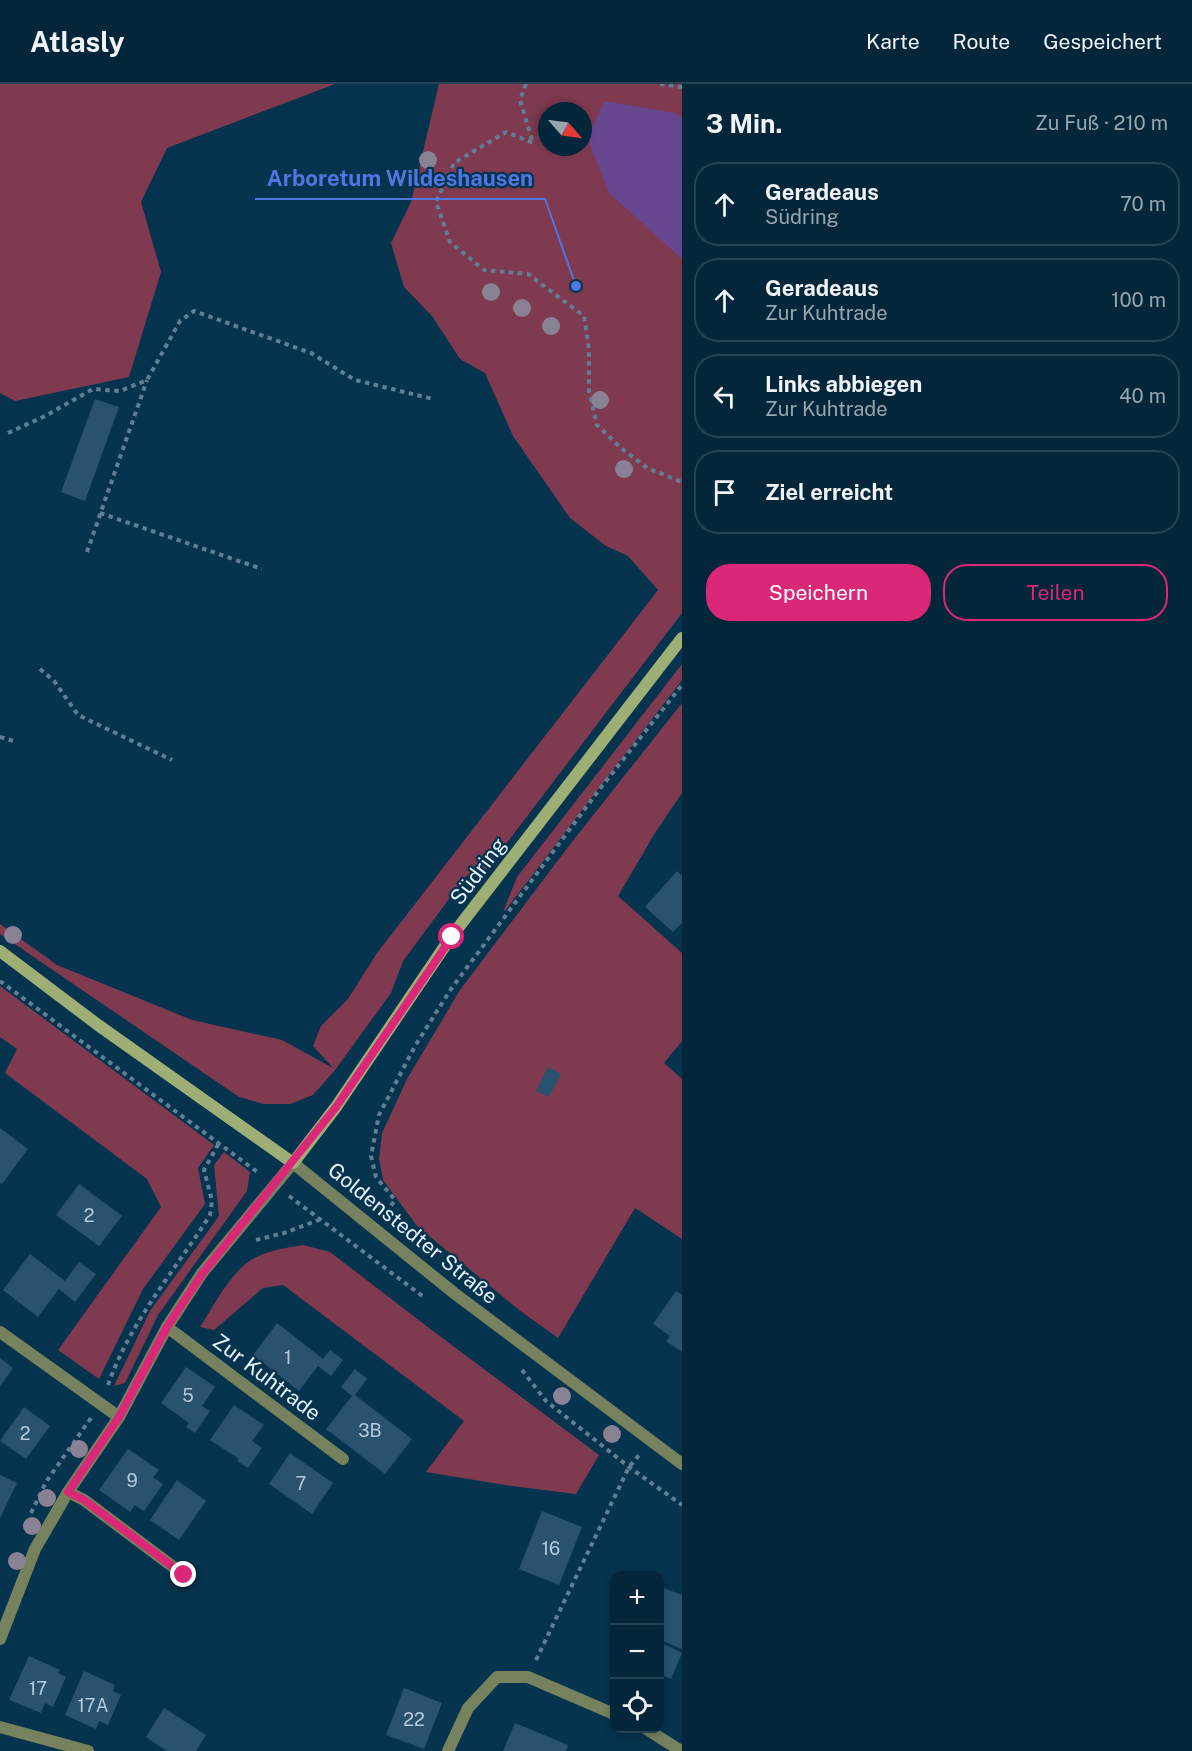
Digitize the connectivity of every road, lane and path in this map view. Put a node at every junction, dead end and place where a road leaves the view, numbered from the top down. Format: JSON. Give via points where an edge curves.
{"nodes":[{"id":1,"x":526,"y":84,"type":"edge"},
{"id":2,"x":660,"y":84,"type":"edge"},
{"id":3,"x":682,"y":87,"type":"edge"},
{"id":4,"x":147,"y":380,"type":"junction"},
{"id":5,"x":433,"y":399,"type":"dead end"},
{"id":6,"x":8,"y":433,"type":"dead end"},
{"id":7,"x":682,"y":482,"type":"edge"},
{"id":8,"x":100,"y":513,"type":"junction"},
{"id":9,"x":87,"y":552,"type":"dead end"},
{"id":10,"x":262,"y":569,"type":"dead end"},
{"id":11,"x":682,"y":638,"type":"edge"},
{"id":12,"x":40,"y":669,"type":"dead end"},
{"id":13,"x":682,"y":685,"type":"edge"},
{"id":14,"x":0,"y":737,"type":"edge"},
{"id":15,"x":14,"y":741,"type":"dead end"},
{"id":16,"x":172,"y":760,"type":"dead end"},
{"id":17,"x":0,"y":951,"type":"edge"},
{"id":18,"x":0,"y":981,"type":"edge"},
{"id":19,"x":219,"y":1143,"type":"junction"},
{"id":20,"x":293,"y":1162,"type":"junction"},
{"id":21,"x":274,"y":1185,"type":"junction"},
{"id":22,"x":395,"y":1200,"type":"dead end"},
{"id":23,"x":320,"y":1220,"type":"junction"},
{"id":24,"x":251,"y":1244,"type":"dead end"},
{"id":25,"x":434,"y":1304,"type":"dead end"},
{"id":26,"x":167,"y":1327,"type":"junction"},
{"id":27,"x":0,"y":1332,"type":"edge"},
{"id":28,"x":518,"y":1365,"type":"dead end"},
{"id":29,"x":101,"y":1404,"type":"junction"},
{"id":30,"x":119,"y":1417,"type":"junction"},
{"id":31,"x":651,"y":1441,"type":"junction"},
{"id":32,"x":343,"y":1459,"type":"dead end"},
{"id":33,"x":682,"y":1464,"type":"edge"},
{"id":34,"x":630,"y":1467,"type":"junction"},
{"id":35,"x":68,"y":1492,"type":"junction"},
{"id":36,"x":682,"y":1505,"type":"edge"},
{"id":37,"x":26,"y":1522,"type":"dead end"},
{"id":38,"x":184,"y":1575,"type":"dead end"},
{"id":39,"x":0,"y":1639,"type":"edge"},
{"id":40,"x":528,"y":1677,"type":"junction"},
{"id":41,"x":610,"y":1712,"type":"edge"},
{"id":42,"x":0,"y":1727,"type":"edge"},
{"id":43,"x":653,"y":1733,"type":"edge"},
{"id":44,"x":88,"y":1751,"type":"edge"},
{"id":45,"x":448,"y":1751,"type":"edge"},
{"id":46,"x":681,"y":1751,"type":"edge"}],
"edges":[{"from":1,"to":7,"type":"path","via":[[520,100],[533,142],[506,132],[454,163],[436,202],[450,242],[484,270],[528,274],[584,316],[597,425],[647,468]]},
{"from":2,"to":3,"type":"path"},
{"from":4,"to":5,"type":"path","via":[[180,321],[194,311],[311,353],[355,380]]},
{"from":4,"to":6,"type":"path","via":[[120,391],[93,389]]},
{"from":4,"to":8,"type":"path"},
{"from":8,"to":9,"type":"path"},
{"from":8,"to":10,"type":"path"},
{"from":11,"to":20,"type":"main road","name":"Südring","via":[[452,937],[336,1107]]},
{"from":12,"to":16,"type":"path","via":[[54,681],[78,715]]},
{"from":13,"to":22,"type":"path","via":[[458,979],[415,1046],[379,1115],[371,1156],[376,1177]]},
{"from":14,"to":15,"type":"path"},
{"from":17,"to":20,"type":"main road","name":"Goldenstedter Straße"},
{"from":18,"to":19,"type":"path"},
{"from":19,"to":21,"type":"path"},
{"from":19,"to":29,"type":"path","via":[[204,1170],[212,1201],[210,1215],[144,1309],[115,1363]]},
{"from":20,"to":21,"type":"street"},
{"from":20,"to":31,"type":"street","name":"Goldenstedter Straße","via":[[454,1293]]},
{"from":21,"to":23,"type":"path"},
{"from":21,"to":26,"type":"street","via":[[202,1274]]},
{"from":23,"to":24,"type":"path","via":[[259,1238]]},
{"from":23,"to":25,"type":"path"},
{"from":26,"to":30,"type":"street"},
{"from":26,"to":32,"type":"street","name":"Zur Kuhtrade"},
{"from":27,"to":29,"type":"street"},
{"from":28,"to":34,"type":"path","via":[[546,1401]]},
{"from":29,"to":30,"type":"street"},
{"from":29,"to":37,"type":"path","via":[[46,1482]]},
{"from":30,"to":35,"type":"street"},
{"from":31,"to":33,"type":"street","name":"Goldenstedter Straße"},
{"from":31,"to":34,"type":"path"},
{"from":34,"to":36,"type":"path"},
{"from":34,"to":40,"type":"path"},
{"from":35,"to":38,"type":"street"},
{"from":35,"to":39,"type":"street","via":[[35,1549]]},
{"from":40,"to":41,"type":"street"},
{"from":40,"to":45,"type":"street","via":[[496,1677],[468,1708]]},
{"from":42,"to":44,"type":"street"},
{"from":43,"to":46,"type":"street"}]}
